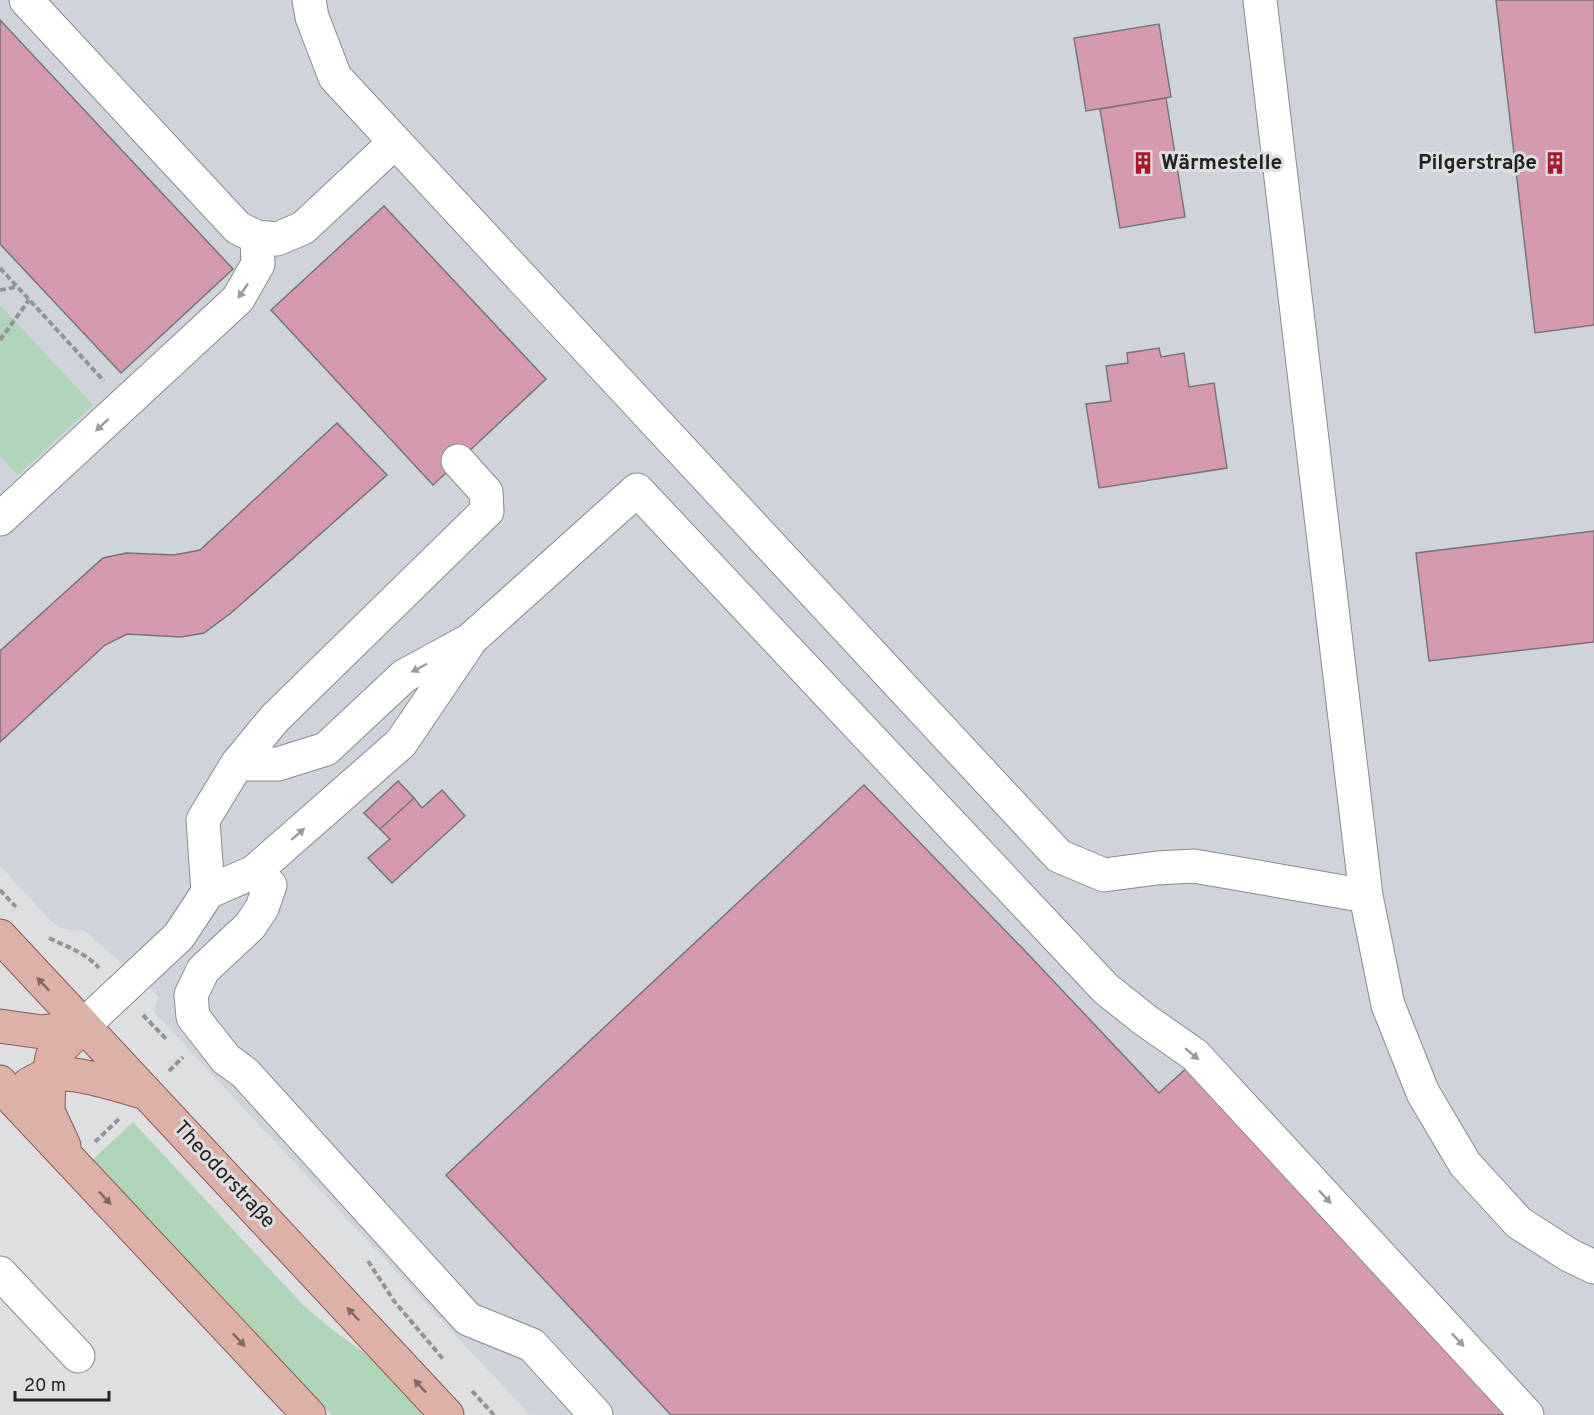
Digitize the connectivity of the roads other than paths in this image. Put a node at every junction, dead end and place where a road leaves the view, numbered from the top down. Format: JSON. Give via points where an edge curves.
{"nodes":[{"id":1,"x":26,"y":0,"type":"edge"},
{"id":2,"x":309,"y":0,"type":"edge"},
{"id":3,"x":1260,"y":0,"type":"edge"},
{"id":4,"x":395,"y":142,"type":"junction"},
{"id":5,"x":256,"y":237,"type":"junction"},
{"id":6,"x":458,"y":461,"type":"dead end"},
{"id":7,"x":0,"y":519,"type":"edge"},
{"id":8,"x":470,"y":640,"type":"junction"},
{"id":9,"x":237,"y":764,"type":"junction"},
{"id":10,"x":254,"y":873,"type":"junction"},
{"id":11,"x":208,"y":892,"type":"junction"},
{"id":12,"x":1366,"y":896,"type":"junction"},
{"id":13,"x":12,"y":926,"type":"edge"},
{"id":14,"x":0,"y":1026,"type":"edge"},
{"id":15,"x":83,"y":1026,"type":"junction"},
{"id":16,"x":49,"y":1074,"type":"junction"},
{"id":17,"x":2,"y":1092,"type":"edge"},
{"id":18,"x":146,"y":1092,"type":"junction"},
{"id":19,"x":81,"y":1154,"type":"junction"},
{"id":20,"x":1594,"y":1267,"type":"edge"},
{"id":21,"x":0,"y":1273,"type":"edge"},
{"id":22,"x":78,"y":1356,"type":"dead end"},
{"id":23,"x":309,"y":1415,"type":"edge"},
{"id":24,"x":447,"y":1415,"type":"edge"},
{"id":25,"x":596,"y":1415,"type":"edge"},
{"id":26,"x":1527,"y":1415,"type":"edge"}],
"edges":[{"from":1,"to":5,"type":"lane","via":[[238,228]]},
{"from":2,"to":4,"type":"lane","via":[[335,77]]},
{"from":3,"to":12,"type":"lane"},
{"from":4,"to":5,"type":"lane","via":[[303,228],[277,239]]},
{"from":4,"to":12,"type":"lane","via":[[1059,856],[1104,875],[1194,866]]},
{"from":5,"to":7,"type":"lane","one_way":true,"via":[[258,264],[238,299]]},
{"from":6,"to":9,"type":"lane","via":[[486,492],[488,511],[274,718]]},
{"from":8,"to":9,"type":"lane","one_way":true,"via":[[405,676],[326,750],[278,764]]},
{"from":10,"to":8,"type":"lane","one_way":true,"via":[[401,743]]},
{"from":8,"to":26,"type":"lane","one_way":true,"via":[[637,490],[1106,989],[1195,1055]]},
{"from":9,"to":11,"type":"lane","via":[[203,820]]},
{"from":10,"to":11,"type":"lane"},
{"from":10,"to":25,"type":"lane","via":[[270,885],[262,908],[250,926],[203,970],[191,995],[193,1017],[226,1059],[245,1073],[468,1319],[532,1345]]},
{"from":11,"to":15,"type":"lane","via":[[179,936]]},
{"from":12,"to":20,"type":"lane","via":[[1388,1005],[1423,1093],[1465,1164],[1519,1223]]},
{"from":15,"to":13,"type":"main road","name":"Theodorstraße","one_way":true},
{"from":14,"to":15,"type":"main road","via":[[42,1032]]},
{"from":15,"to":16,"type":"main road","via":[[52,1057]]},
{"from":15,"to":18,"type":"main road","name":"Theodorstraße"},
{"from":16,"to":17,"type":"main road"},
{"from":16,"to":18,"type":"main road","via":[[73,1075]]},
{"from":16,"to":19,"type":"main road","via":[[48,1111]]},
{"from":17,"to":19,"type":"main road"},
{"from":24,"to":18,"type":"main road","name":"Theodorstraße","one_way":true},
{"from":19,"to":23,"type":"main road","one_way":true},
{"from":21,"to":22,"type":"lane"}]}
